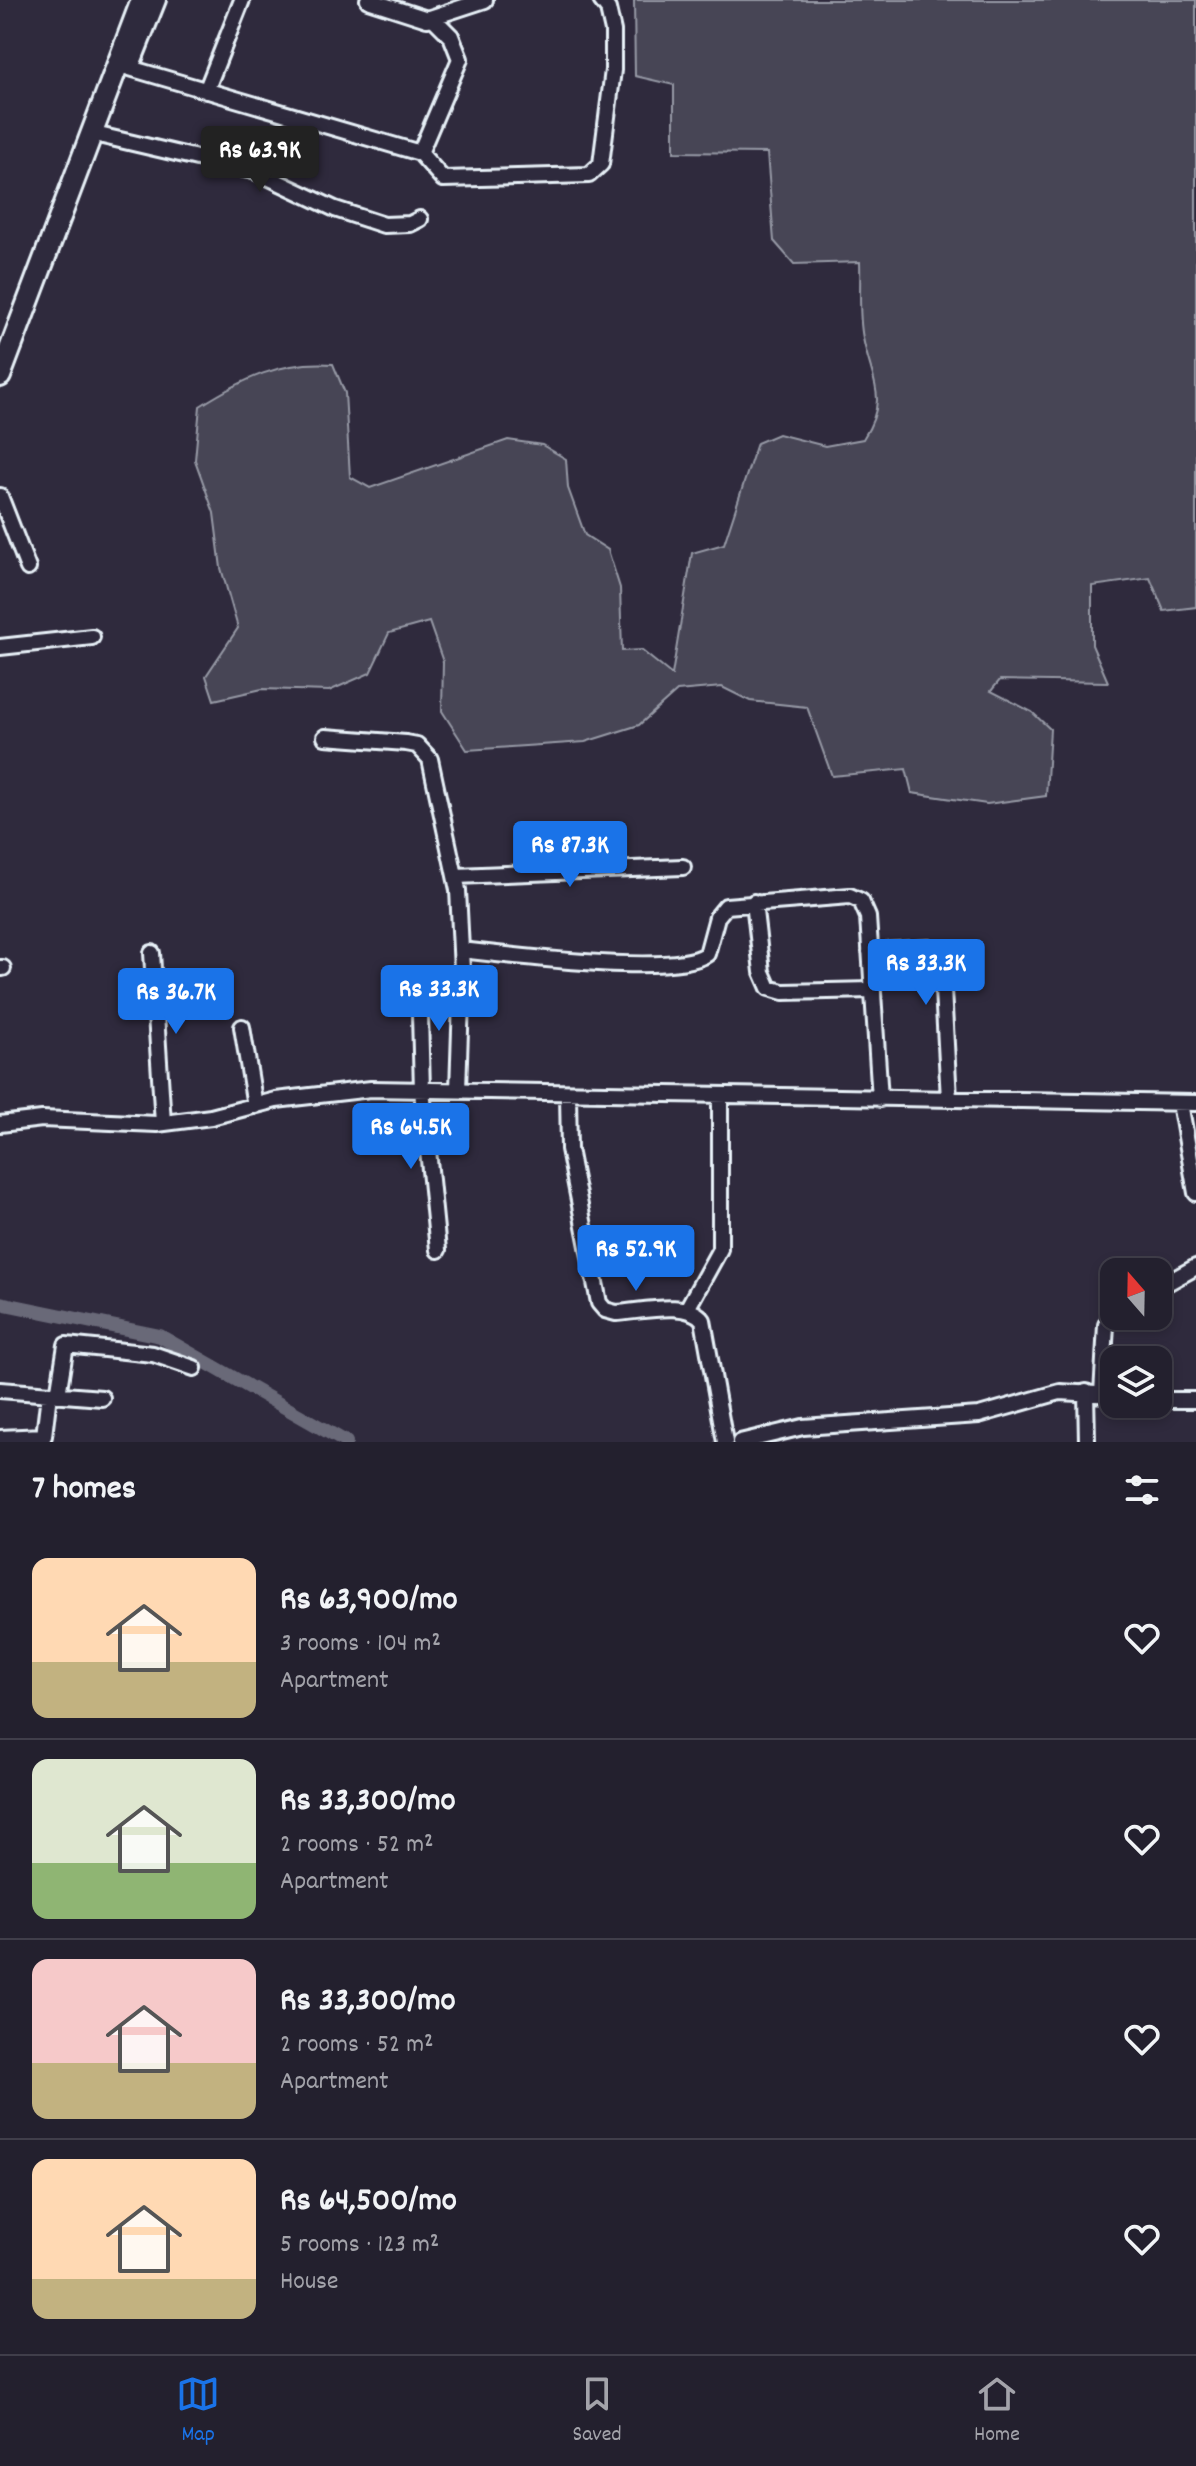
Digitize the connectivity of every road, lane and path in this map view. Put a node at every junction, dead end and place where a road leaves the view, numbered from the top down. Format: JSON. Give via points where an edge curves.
{"nodes":[{"id":1,"x":142,"y":0,"type":"edge"},
{"id":2,"x":158,"y":0,"type":"edge"},
{"id":3,"x":242,"y":0,"type":"edge"},
{"id":4,"x":368,"y":0,"type":"edge"},
{"id":5,"x":485,"y":0,"type":"edge"},
{"id":6,"x":601,"y":0,"type":"edge"},
{"id":7,"x":433,"y":18,"type":"junction"},
{"id":8,"x":124,"y":66,"type":"junction"},
{"id":9,"x":206,"y":91,"type":"junction"},
{"id":10,"x":90,"y":133,"type":"junction"},
{"id":11,"x":420,"y":153,"type":"junction"},
{"id":12,"x":420,"y":219,"type":"dead end"},
{"id":13,"x":0,"y":376,"type":"edge"},
{"id":14,"x":0,"y":496,"type":"edge"},
{"id":15,"x":28,"y":568,"type":"dead end"},
{"id":16,"x":92,"y":637,"type":"dead end"},
{"id":17,"x":0,"y":647,"type":"edge"},
{"id":18,"x":325,"y":737,"type":"dead end"},
{"id":19,"x":683,"y":867,"type":"dead end"},
{"id":20,"x":456,"y":876,"type":"junction"},
{"id":21,"x":754,"y":902,"type":"junction"},
{"id":22,"x":461,"y":950,"type":"junction"},
{"id":23,"x":870,"y":952,"type":"junction"},
{"id":24,"x":152,"y":953,"type":"dead end"},
{"id":25,"x":419,"y":977,"type":"dead end"},
{"id":26,"x":873,"y":990,"type":"junction"},
{"id":27,"x":242,"y":1027,"type":"dead end"},
{"id":28,"x":422,"y":1090,"type":"junction"},
{"id":29,"x":458,"y":1090,"type":"junction"},
{"id":30,"x":568,"y":1094,"type":"junction"},
{"id":31,"x":720,"y":1097,"type":"junction"},
{"id":32,"x":880,"y":1099,"type":"junction"},
{"id":33,"x":949,"y":1099,"type":"junction"},
{"id":34,"x":1180,"y":1103,"type":"junction"},
{"id":35,"x":1196,"y":1103,"type":"edge"},
{"id":36,"x":255,"y":1106,"type":"junction"},
{"id":37,"x":163,"y":1123,"type":"junction"},
{"id":38,"x":0,"y":1124,"type":"edge"},
{"id":39,"x":1196,"y":1193,"type":"edge"},
{"id":40,"x":438,"y":1250,"type":"dead end"},
{"id":41,"x":1196,"y":1267,"type":"edge"},
{"id":42,"x":1172,"y":1280,"type":"edge"},
{"id":43,"x":687,"y":1309,"type":"junction"},
{"id":44,"x":194,"y":1368,"type":"dead end"},
{"id":45,"x":0,"y":1390,"type":"edge"},
{"id":46,"x":1086,"y":1392,"type":"junction"},
{"id":47,"x":1100,"y":1393,"type":"edge"},
{"id":48,"x":54,"y":1394,"type":"junction"},
{"id":49,"x":102,"y":1398,"type":"dead end"},
{"id":50,"x":1172,"y":1400,"type":"edge"},
{"id":51,"x":1196,"y":1400,"type":"edge"},
{"id":52,"x":0,"y":1438,"type":"edge"},
{"id":53,"x":725,"y":1442,"type":"edge"},
{"id":54,"x":740,"y":1442,"type":"edge"},
{"id":55,"x":1087,"y":1442,"type":"edge"}],
"edges":[{"from":1,"to":8,"type":"highway"},
{"from":2,"to":8,"type":"street"},
{"from":3,"to":9,"type":"street"},
{"from":4,"to":7,"type":"street"},
{"from":5,"to":7,"type":"street"},
{"from":6,"to":11,"type":"street","via":[[613,31],[613,70],[601,164],[595,173],[443,179]]},
{"from":7,"to":11,"type":"street","via":[[451,36],[460,59]]},
{"from":8,"to":9,"type":"street"},
{"from":8,"to":10,"type":"highway"},
{"from":9,"to":11,"type":"street"},
{"from":10,"to":12,"type":"street","via":[[257,172],[335,209],[384,225]]},
{"from":10,"to":13,"type":"highway"},
{"from":14,"to":15,"type":"street"},
{"from":16,"to":17,"type":"street"},
{"from":18,"to":20,"type":"street","via":[[406,743],[425,751]]},
{"from":19,"to":20,"type":"street"},
{"from":20,"to":22,"type":"street"},
{"from":21,"to":22,"type":"street","via":[[721,909],[707,954],[695,962],[612,962]]},
{"from":21,"to":23,"type":"street","via":[[850,896],[866,909]]},
{"from":21,"to":26,"type":"street","via":[[762,972],[769,988]]},
{"from":22,"to":29,"type":"street"},
{"from":23,"to":26,"type":"street"},
{"from":23,"to":33,"type":"street","via":[[929,948],[943,957]]},
{"from":24,"to":37,"type":"street"},
{"from":25,"to":28,"type":"street"},
{"from":26,"to":32,"type":"street"},
{"from":27,"to":36,"type":"street"},
{"from":28,"to":29,"type":"street"},
{"from":28,"to":36,"type":"street","via":[[371,1089]]},
{"from":28,"to":40,"type":"street"},
{"from":29,"to":30,"type":"street"},
{"from":30,"to":31,"type":"street"},
{"from":30,"to":43,"type":"street","via":[[569,1149],[599,1303],[616,1313]]},
{"from":31,"to":32,"type":"street"},
{"from":31,"to":43,"type":"street","via":[[720,1249]]},
{"from":32,"to":33,"type":"street"},
{"from":33,"to":34,"type":"street"},
{"from":34,"to":35,"type":"street"},
{"from":34,"to":39,"type":"street"},
{"from":36,"to":37,"type":"street"},
{"from":37,"to":38,"type":"street","via":[[42,1119]]},
{"from":41,"to":42,"type":"street"},
{"from":43,"to":53,"type":"street","via":[[703,1320]]},
{"from":44,"to":48,"type":"street","via":[[153,1354],[66,1345]]},
{"from":45,"to":48,"type":"street"},
{"from":46,"to":47,"type":"street"},
{"from":46,"to":54,"type":"street","via":[[1060,1392],[979,1415],[803,1427]]},
{"from":46,"to":55,"type":"street"},
{"from":48,"to":49,"type":"street"},
{"from":48,"to":52,"type":"street","via":[[44,1436]]},
{"from":50,"to":51,"type":"street"}]}
